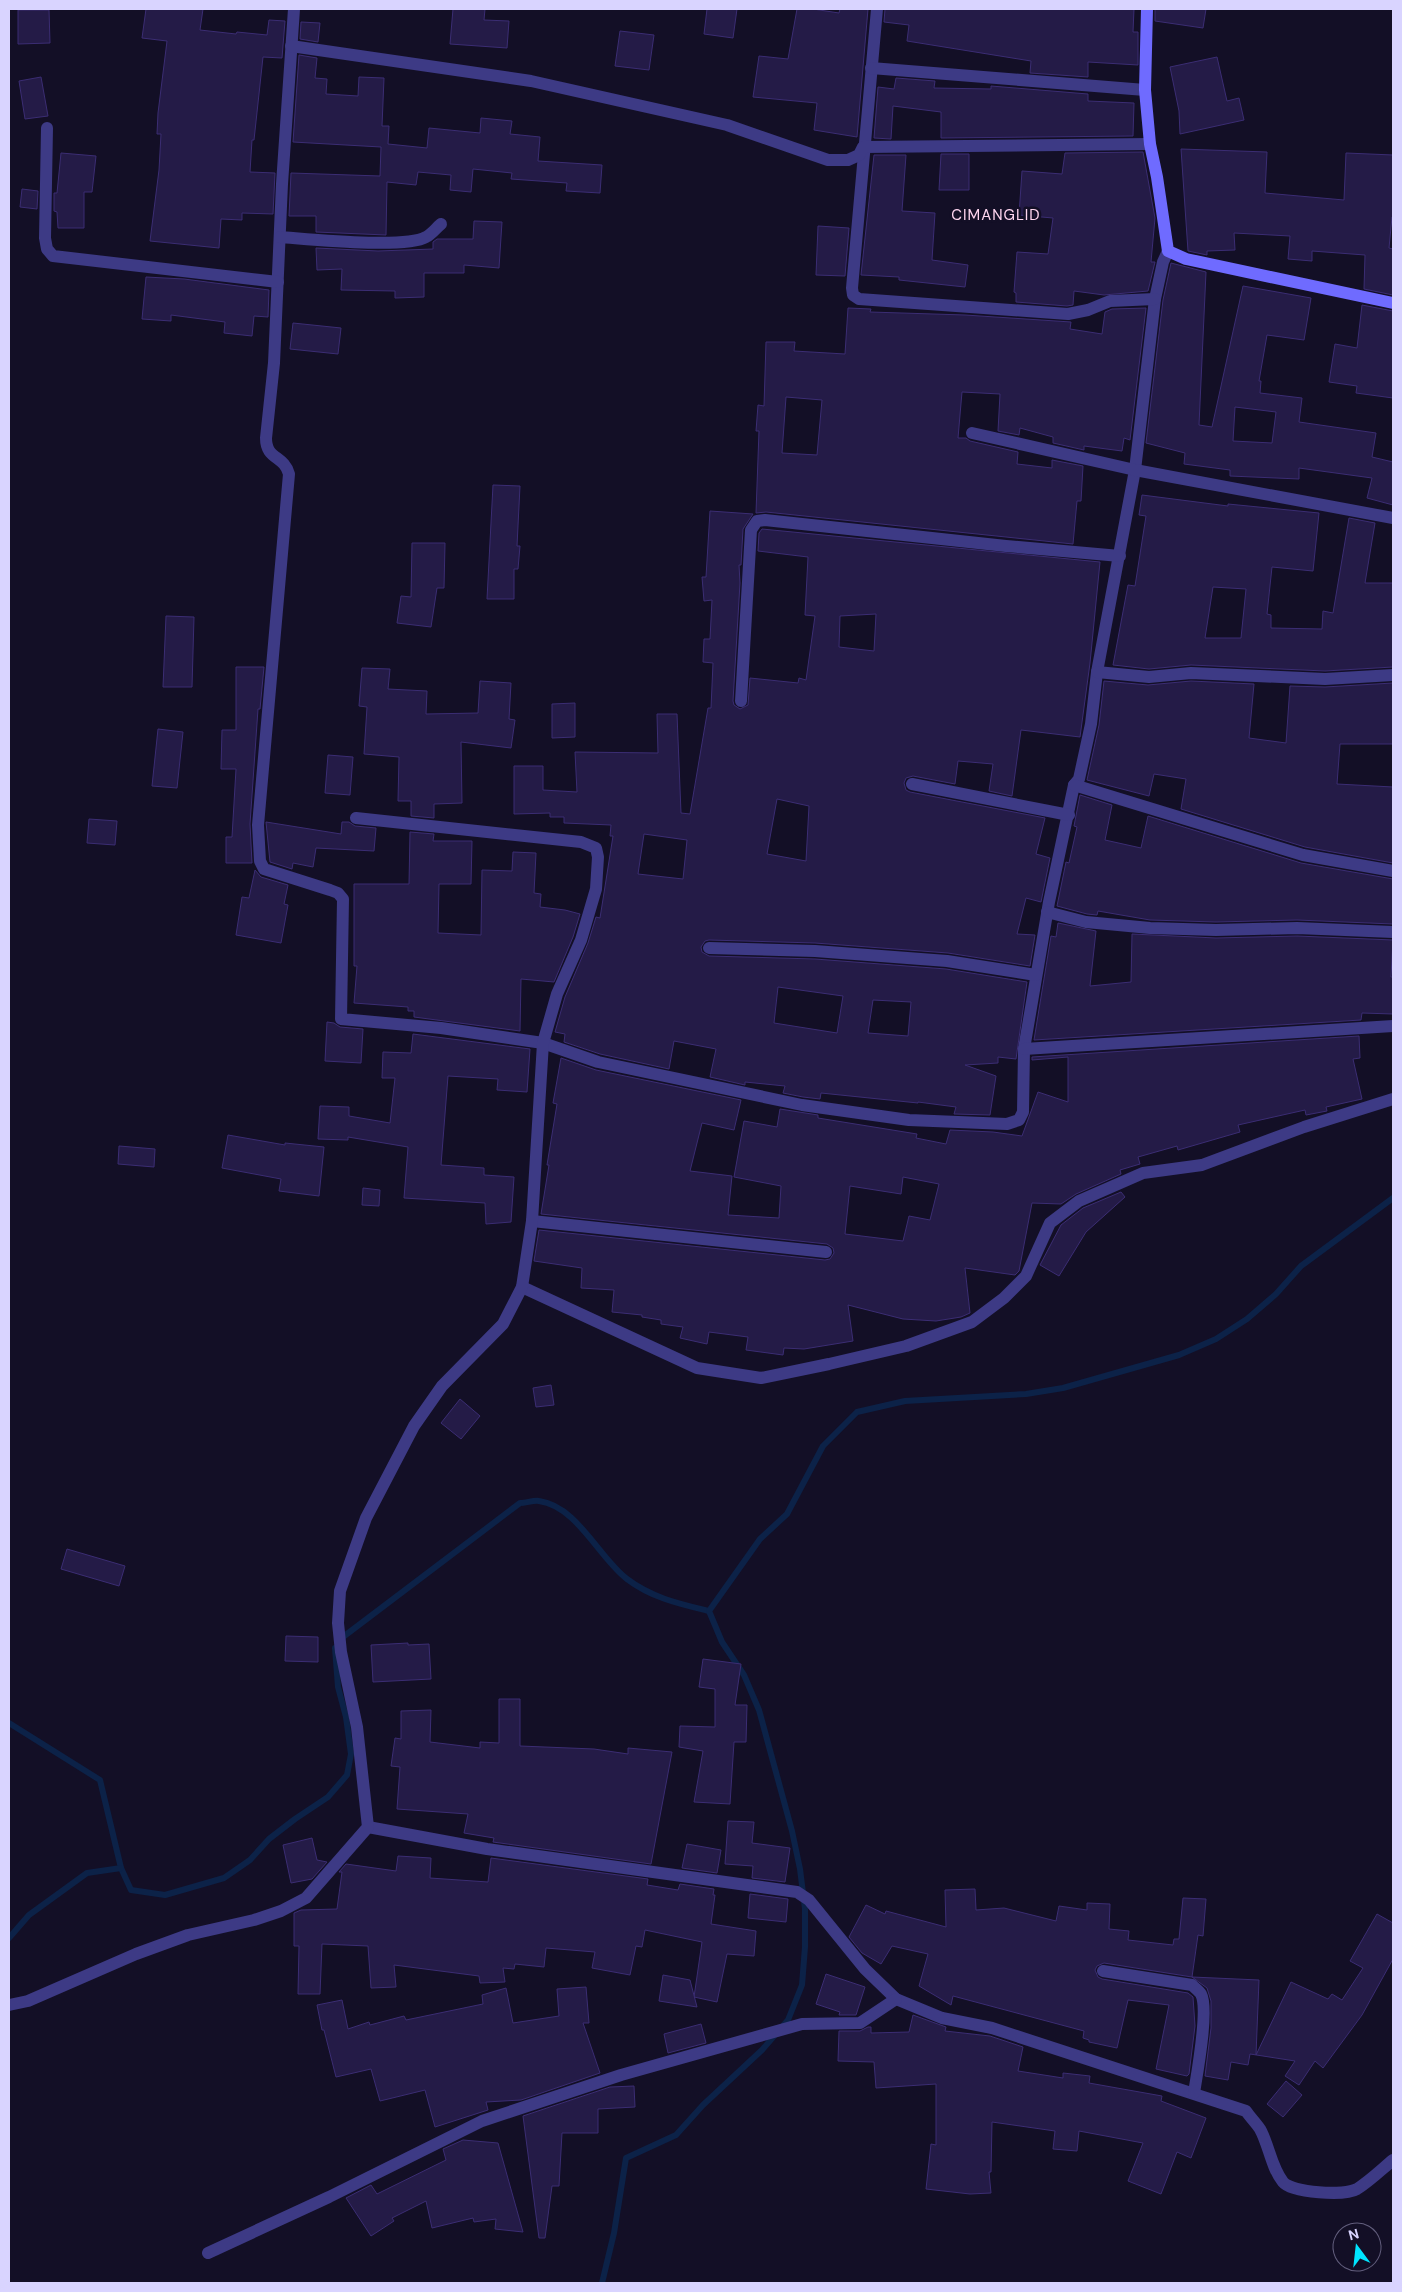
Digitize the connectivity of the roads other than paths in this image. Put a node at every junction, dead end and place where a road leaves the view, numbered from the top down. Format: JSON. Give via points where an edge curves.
{"nodes":[{"id":1,"x":294,"y":9,"type":"edge"},
{"id":2,"x":877,"y":9,"type":"edge"},
{"id":3,"x":1147,"y":9,"type":"edge"},
{"id":4,"x":291,"y":46,"type":"junction"},
{"id":5,"x":871,"y":68,"type":"junction"},
{"id":6,"x":1145,"y":90,"type":"junction"},
{"id":7,"x":46,"y":128,"type":"dead end"},
{"id":8,"x":1150,"y":144,"type":"junction"},
{"id":9,"x":863,"y":147,"type":"junction"},
{"id":10,"x":441,"y":224,"type":"dead end"},
{"id":11,"x":280,"y":237,"type":"junction"},
{"id":12,"x":1168,"y":251,"type":"junction"},
{"id":13,"x":278,"y":282,"type":"junction"},
{"id":14,"x":1155,"y":299,"type":"junction"},
{"id":15,"x":1393,"y":304,"type":"edge"},
{"id":16,"x":972,"y":433,"type":"dead end"},
{"id":17,"x":1135,"y":470,"type":"junction"},
{"id":18,"x":1393,"y":518,"type":"edge"},
{"id":19,"x":1120,"y":556,"type":"junction"},
{"id":20,"x":1097,"y":672,"type":"junction"},
{"id":21,"x":1393,"y":675,"type":"edge"},
{"id":22,"x":741,"y":701,"type":"dead end"},
{"id":23,"x":912,"y":784,"type":"dead end"},
{"id":24,"x":1074,"y":785,"type":"junction"},
{"id":25,"x":1070,"y":815,"type":"junction"},
{"id":26,"x":356,"y":818,"type":"dead end"},
{"id":27,"x":1393,"y":871,"type":"edge"},
{"id":28,"x":1047,"y":912,"type":"junction"},
{"id":29,"x":1393,"y":932,"type":"edge"},
{"id":30,"x":709,"y":948,"type":"dead end"},
{"id":31,"x":1036,"y":976,"type":"junction"},
{"id":32,"x":1393,"y":1026,"type":"edge"},
{"id":33,"x":543,"y":1043,"type":"junction"},
{"id":34,"x":1024,"y":1049,"type":"junction"},
{"id":35,"x":1393,"y":1099,"type":"edge"},
{"id":36,"x":532,"y":1220,"type":"junction"},
{"id":37,"x":826,"y":1252,"type":"dead end"},
{"id":38,"x":522,"y":1287,"type":"junction"},
{"id":39,"x":368,"y":1826,"type":"junction"},
{"id":40,"x":1103,"y":1970,"type":"dead end"},
{"id":41,"x":896,"y":1999,"type":"junction"},
{"id":42,"x":9,"y":2005,"type":"edge"},
{"id":43,"x":1194,"y":2093,"type":"junction"},
{"id":44,"x":1393,"y":2160,"type":"edge"},
{"id":45,"x":208,"y":2253,"type":"dead end"}],
"edges":[{"from":1,"to":4,"type":"street"},
{"from":2,"to":5,"type":"street"},
{"from":3,"to":6,"type":"street"},
{"from":4,"to":9,"type":"street","via":[[531,81],[727,125],[828,160],[848,160],[859,155]]},
{"from":4,"to":11,"type":"street"},
{"from":5,"to":6,"type":"street"},
{"from":5,"to":9,"type":"street"},
{"from":6,"to":8,"type":"street"},
{"from":7,"to":13,"type":"street","via":[[45,238],[53,256]]},
{"from":8,"to":9,"type":"street"},
{"from":8,"to":12,"type":"street"},
{"from":9,"to":14,"type":"street","via":[[852,288],[853,295],[859,299],[1068,314],[1110,301]]},
{"from":10,"to":11,"type":"street","via":[[427,237],[415,241],[369,243]]},
{"from":11,"to":13,"type":"street"},
{"from":12,"to":14,"type":"street"},
{"from":12,"to":15,"type":"street","via":[[1186,259]]},
{"from":13,"to":33,"type":"street","via":[[266,447],[271,455],[287,465],[289,474],[258,824],[260,861],[264,869],[330,890],[343,899],[341,1019],[441,1028]]},
{"from":14,"to":17,"type":"street"},
{"from":16,"to":17,"type":"street"},
{"from":17,"to":18,"type":"street"},
{"from":17,"to":19,"type":"street"},
{"from":19,"to":20,"type":"street"},
{"from":19,"to":22,"type":"street","via":[[757,521],[751,530]]},
{"from":20,"to":21,"type":"street","via":[[1149,677],[1191,673],[1324,678]]},
{"from":20,"to":24,"type":"street","via":[[1091,724],[1079,779]]},
{"from":23,"to":25,"type":"street"},
{"from":24,"to":25,"type":"street"},
{"from":24,"to":27,"type":"street","via":[[1303,855]]},
{"from":25,"to":28,"type":"street"},
{"from":26,"to":33,"type":"street","via":[[581,842],[596,848],[596,889],[581,940],[557,994]]},
{"from":28,"to":29,"type":"street","via":[[1086,922],[1150,928]]},
{"from":28,"to":31,"type":"street"},
{"from":30,"to":31,"type":"street","via":[[815,951],[947,961]]},
{"from":31,"to":34,"type":"street"},
{"from":32,"to":34,"type":"street"},
{"from":33,"to":34,"type":"street","via":[[598,1062],[802,1105],[909,1120],[1007,1124],[1019,1120],[1023,1112]]},
{"from":33,"to":36,"type":"street"},
{"from":35,"to":38,"type":"street","via":[[1304,1127],[1202,1165],[1143,1173],[1079,1200],[1050,1223],[1026,1276],[972,1322],[906,1346],[829,1364],[761,1378],[697,1368]]},
{"from":36,"to":37,"type":"street"},
{"from":36,"to":38,"type":"street"},
{"from":38,"to":39,"type":"street","via":[[503,1324],[442,1386],[414,1426],[366,1518],[340,1591],[338,1624],[341,1652],[357,1727]]},
{"from":39,"to":41,"type":"street","via":[[487,1849],[797,1892],[810,1900],[865,1969]]},
{"from":39,"to":42,"type":"street","via":[[306,1898],[282,1911],[188,1935],[28,2001]]},
{"from":40,"to":43,"type":"street","via":[[1192,1986],[1201,1993],[1202,2035]]},
{"from":41,"to":43,"type":"street","via":[[942,2018],[992,2028]]},
{"from":41,"to":45,"type":"street","via":[[860,2023],[802,2024],[621,2075],[482,2121]]},
{"from":43,"to":44,"type":"street","via":[[1246,2111],[1260,2130],[1283,2182],[1293,2188],[1344,2193],[1356,2190]]}]}
